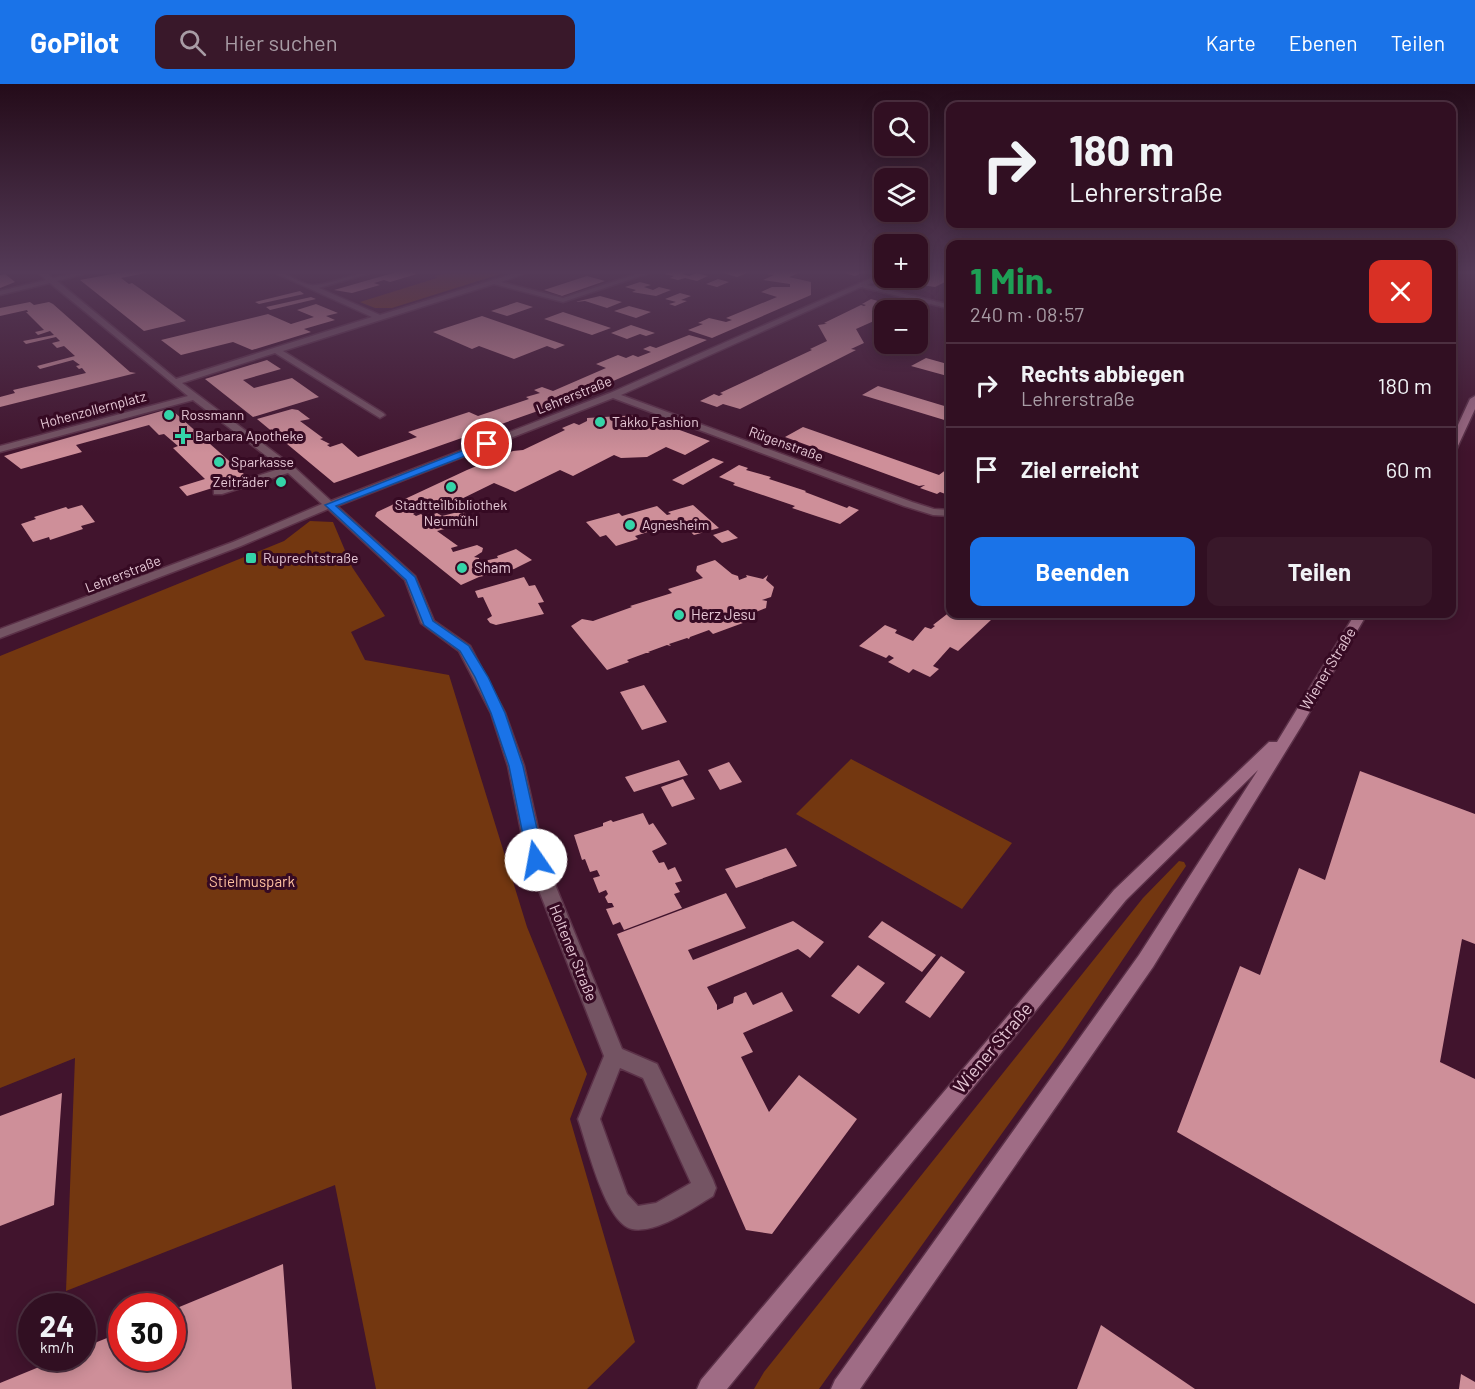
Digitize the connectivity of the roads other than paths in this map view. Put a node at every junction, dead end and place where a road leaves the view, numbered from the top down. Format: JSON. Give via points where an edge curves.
{"nodes":[{"id":1,"x":114,"y":332,"type":"edge"},
{"id":2,"x":335,"y":332,"type":"edge"},
{"id":3,"x":755,"y":332,"type":"edge"},
{"id":4,"x":276,"y":350,"type":"junction"},
{"id":5,"x":175,"y":382,"type":"junction"},
{"id":6,"x":613,"y":395,"type":"junction"},
{"id":7,"x":194,"y":396,"type":"junction"},
{"id":8,"x":1475,"y":399,"type":"edge"},
{"id":9,"x":380,"y":415,"type":"dead end"},
{"id":10,"x":1456,"y":439,"type":"edge"},
{"id":11,"x":0,"y":448,"type":"edge"},
{"id":12,"x":290,"y":469,"type":"junction"},
{"id":13,"x":218,"y":492,"type":"dead end"},
{"id":14,"x":330,"y":505,"type":"junction"},
{"id":15,"x":946,"y":513,"type":"edge"},
{"id":16,"x":1359,"y":618,"type":"edge"},
{"id":17,"x":0,"y":634,"type":"edge"},
{"id":18,"x":1295,"y":725,"type":"junction"},
{"id":19,"x":614,"y":1056,"type":"junction"},
{"id":20,"x":710,"y":1389,"type":"edge"},
{"id":21,"x":844,"y":1389,"type":"edge"}],
"edges":[{"from":1,"to":5,"type":"street","name":"Holtener Straße"},
{"from":2,"to":4,"type":"street"},
{"from":3,"to":6,"type":"street","name":"Lehrerstraße"},
{"from":4,"to":5,"type":"street"},
{"from":4,"to":9,"type":"street"},
{"from":5,"to":7,"type":"street","name":"Holtener Straße"},
{"from":6,"to":14,"type":"street","name":"Lehrerstraße"},
{"from":6,"to":15,"type":"street","name":"Rügenstraße","via":[[908,504]]},
{"from":7,"to":11,"type":"street","name":"Hohenzollernplatz"},
{"from":7,"to":12,"type":"street","name":"Holtener Straße"},
{"from":8,"to":10,"type":"street"},
{"from":12,"to":13,"type":"street"},
{"from":12,"to":14,"type":"street","name":"Holtener Straße"},
{"from":14,"to":17,"type":"street","name":"Lehrerstraße"},
{"from":14,"to":19,"type":"street","name":"Holtener Straße","via":[[411,579],[428,623],[465,649],[481,677],[516,766],[536,860]]},
{"from":16,"to":18,"type":"street","name":"Wiener Straße"},
{"from":18,"to":20,"type":"street","name":"Wiener Straße","via":[[1120,895]]},
{"from":18,"to":21,"type":"street","name":"Wiener Straße","via":[[1146,961]]},
{"from":19,"to":19,"type":"street","via":[[650,1071],[705,1188],[658,1214],[634,1218],[618,1201],[589,1119]]}]}
